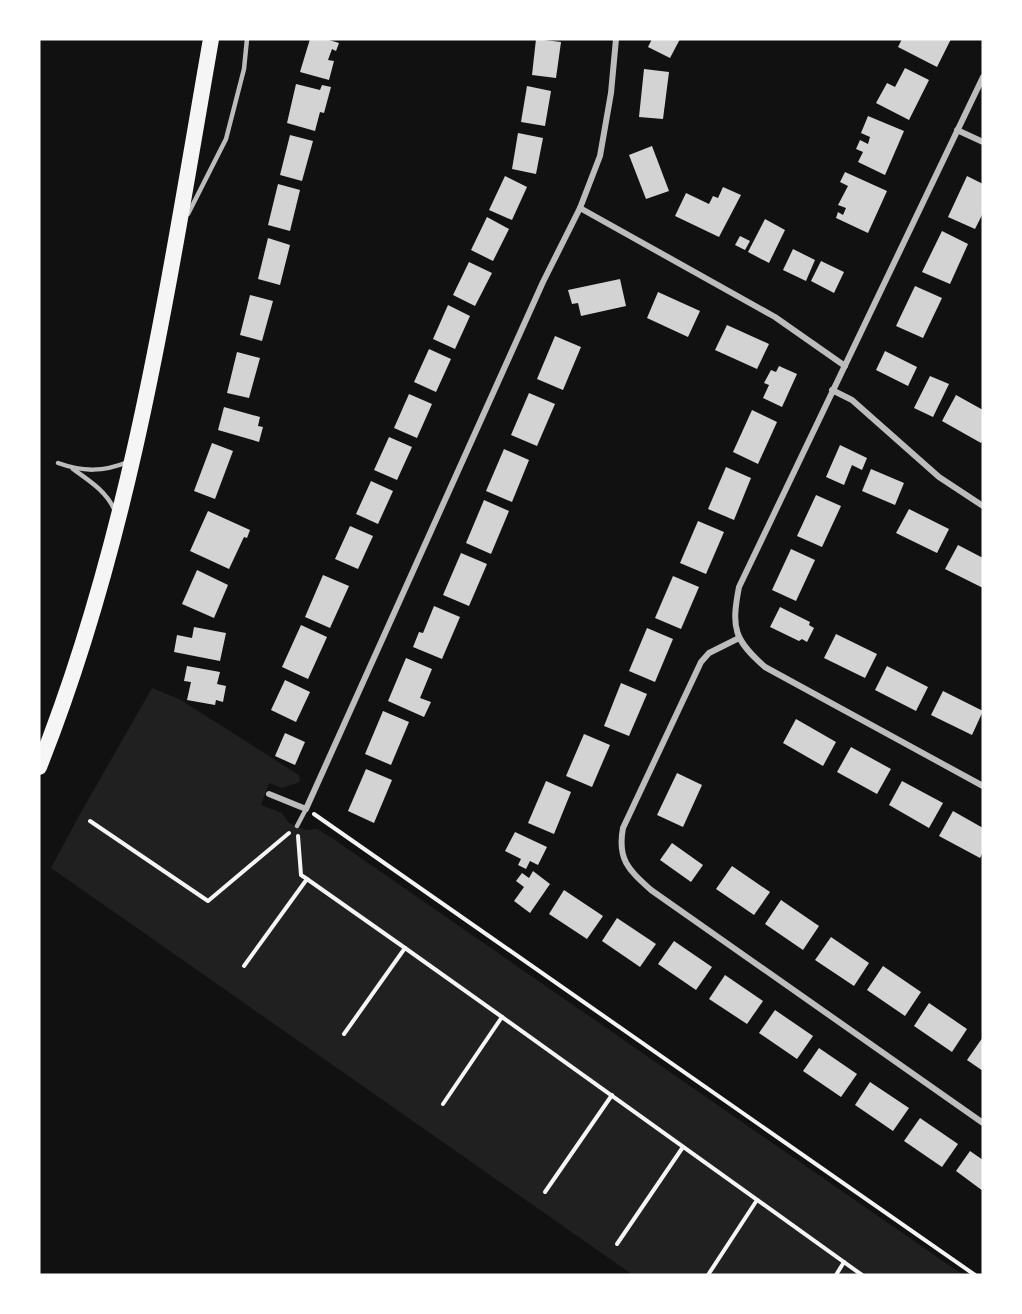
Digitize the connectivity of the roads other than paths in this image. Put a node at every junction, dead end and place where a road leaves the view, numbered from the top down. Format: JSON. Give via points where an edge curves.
{"nodes":[{"id":1,"x":211,"y":39,"type":"edge"},
{"id":2,"x":247,"y":39,"type":"edge"},
{"id":3,"x":616,"y":39,"type":"edge"},
{"id":4,"x":983,"y":76,"type":"edge"},
{"id":5,"x":957,"y":130,"type":"junction"},
{"id":6,"x":983,"y":142,"type":"edge"},
{"id":7,"x":580,"y":208,"type":"junction"},
{"id":8,"x":176,"y":237,"type":"junction"},
{"id":9,"x":844,"y":366,"type":"junction"},
{"id":10,"x":832,"y":390,"type":"junction"},
{"id":11,"x":133,"y":460,"type":"junction"},
{"id":12,"x":58,"y":463,"type":"dead end"},
{"id":13,"x":71,"y":468,"type":"junction"},
{"id":14,"x":983,"y":506,"type":"edge"},
{"id":15,"x":118,"y":520,"type":"junction"},
{"id":16,"x":739,"y":638,"type":"junction"},
{"id":17,"x":39,"y":767,"type":"edge"},
{"id":18,"x":983,"y":786,"type":"edge"},
{"id":19,"x":269,"y":794,"type":"dead end"},
{"id":20,"x":306,"y":809,"type":"junction"},
{"id":21,"x":297,"y":826,"type":"road end"},
{"id":22,"x":983,"y":1123,"type":"edge"}],
"edges":[{"from":1,"to":8,"type":"highway"},
{"from":2,"to":8,"type":"lane","via":[[244,69],[226,139]]},
{"from":3,"to":7,"type":"street","via":[[600,156]]},
{"from":4,"to":5,"type":"street"},
{"from":5,"to":6,"type":"street"},
{"from":5,"to":9,"type":"street"},
{"from":7,"to":9,"type":"street","via":[[775,317]]},
{"from":7,"to":20,"type":"street"},
{"from":8,"to":11,"type":"highway"},
{"from":9,"to":10,"type":"street"},
{"from":10,"to":14,"type":"street","via":[[852,400],[939,477]]},
{"from":10,"to":16,"type":"street","via":[[739,587],[734,622]]},
{"from":11,"to":13,"type":"lane","via":[[112,469]]},
{"from":11,"to":15,"type":"highway"},
{"from":12,"to":13,"type":"lane"},
{"from":13,"to":15,"type":"lane","via":[[111,502]]},
{"from":15,"to":17,"type":"highway","via":[[98,594]]},
{"from":16,"to":18,"type":"street","via":[[765,667]]},
{"from":16,"to":22,"type":"street","via":[[709,653],[701,662],[623,828],[623,858],[631,872],[651,890]]},
{"from":19,"to":20,"type":"street"},
{"from":20,"to":21,"type":"lane"}]}
